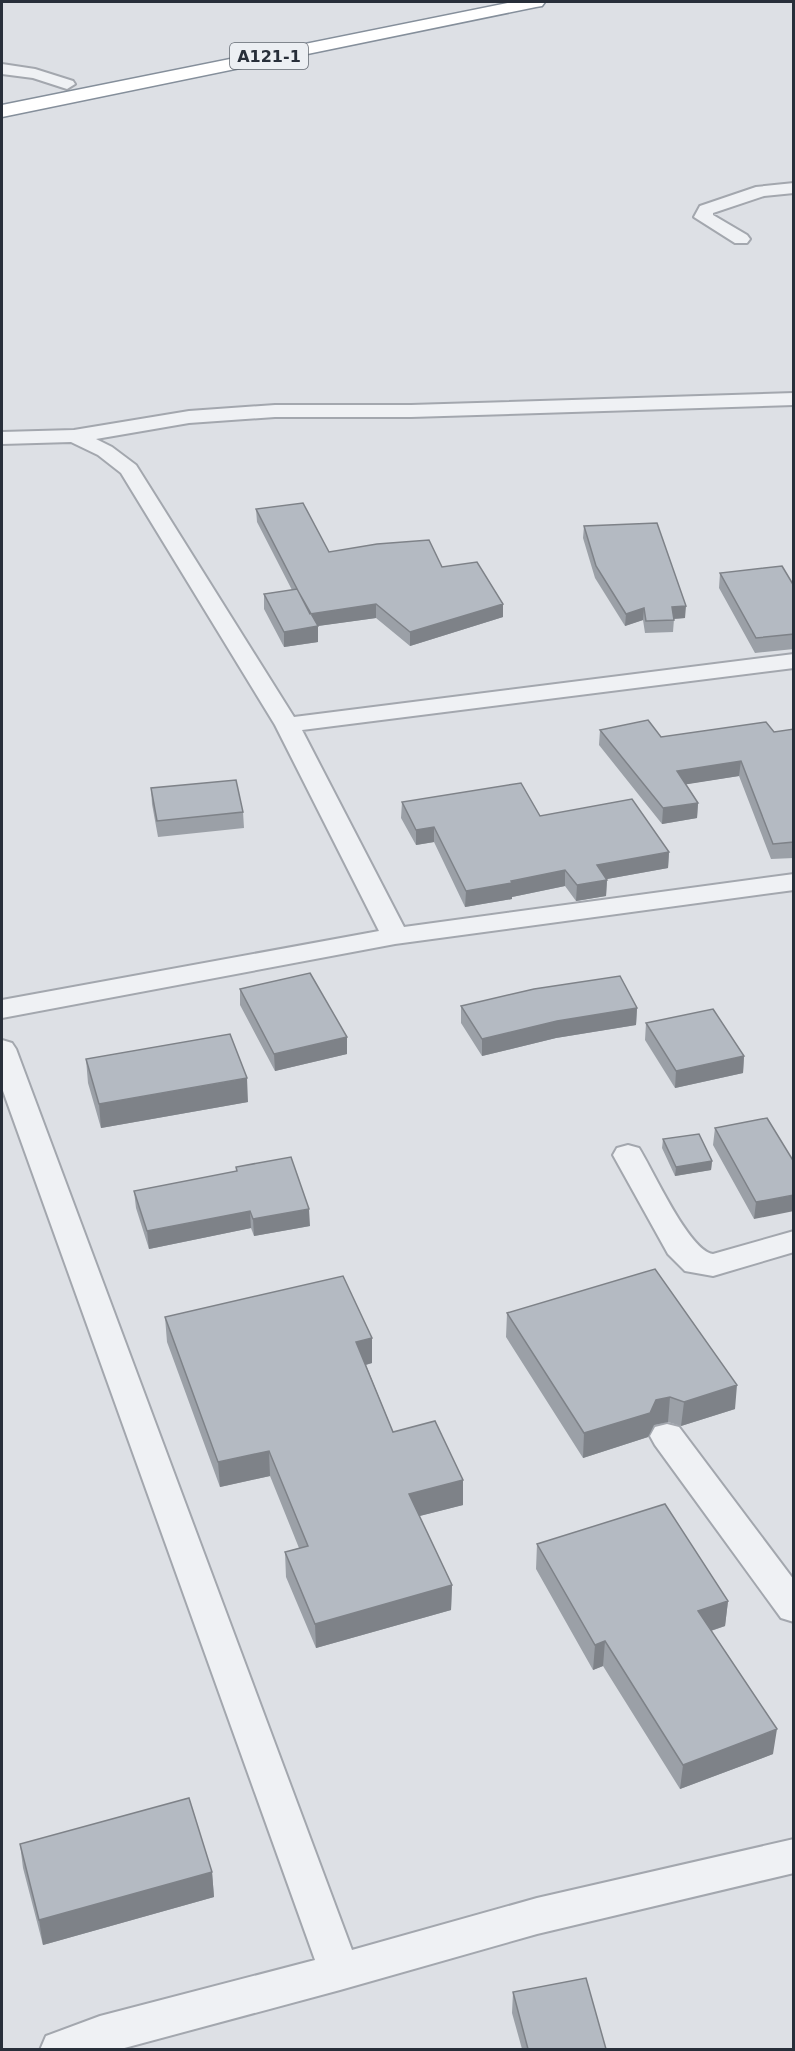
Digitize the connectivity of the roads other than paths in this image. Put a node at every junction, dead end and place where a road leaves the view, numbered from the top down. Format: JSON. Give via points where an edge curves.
{"nodes":[{"id":1,"x":472,"y":2,"type":"edge"},
{"id":2,"x":536,"y":2,"type":"edge"},
{"id":3,"x":2,"y":69,"type":"edge"},
{"id":4,"x":67,"y":84,"type":"junction"},
{"id":5,"x":2,"y":97,"type":"edge"},
{"id":6,"x":2,"y":111,"type":"edge"},
{"id":7,"x":794,"y":188,"type":"edge"},
{"id":8,"x":741,"y":239,"type":"dead end"},
{"id":9,"x":794,"y":399,"type":"edge"},
{"id":10,"x":74,"y":436,"type":"junction"},
{"id":11,"x":2,"y":438,"type":"edge"},
{"id":12,"x":794,"y":661,"type":"edge"},
{"id":13,"x":287,"y":725,"type":"junction"},
{"id":14,"x":794,"y":882,"type":"edge"},
{"id":15,"x":395,"y":936,"type":"junction"},
{"id":16,"x":2,"y":1009,"type":"edge"},
{"id":17,"x":2,"y":1049,"type":"edge"},
{"id":18,"x":628,"y":1155,"type":"dead end"},
{"id":19,"x":794,"y":1241,"type":"edge"},
{"id":20,"x":667,"y":1436,"type":"dead end"},
{"id":21,"x":794,"y":1608,"type":"edge"},
{"id":22,"x":794,"y":1856,"type":"edge"},
{"id":23,"x":340,"y":1972,"type":"junction"},
{"id":24,"x":100,"y":2042,"type":"edge"},
{"id":25,"x":61,"y":2049,"type":"edge"}],
"edges":[{"from":1,"to":4,"type":"highway","number":"A121-1"},
{"from":2,"to":6,"type":"highway","number":"A121-1"},
{"from":3,"to":4,"type":"street"},
{"from":4,"to":5,"type":"highway","number":"A121-1"},
{"from":7,"to":8,"type":"street","via":[[762,190],[706,210],[703,217]]},
{"from":9,"to":10,"type":"street","via":[[411,411],[275,411],[189,417]]},
{"from":10,"to":11,"type":"street"},
{"from":10,"to":13,"type":"street","via":[[105,451],[129,469]]},
{"from":12,"to":13,"type":"street"},
{"from":13,"to":15,"type":"street"},
{"from":14,"to":15,"type":"street"},
{"from":15,"to":16,"type":"street"},
{"from":17,"to":23,"type":"street"},
{"from":18,"to":19,"type":"street","via":[[679,1246],[696,1263],[713,1265]]},
{"from":20,"to":21,"type":"street"},
{"from":22,"to":23,"type":"street","via":[[537,1916]]},
{"from":23,"to":24,"type":"street"},
{"from":24,"to":25,"type":"street"}]}
